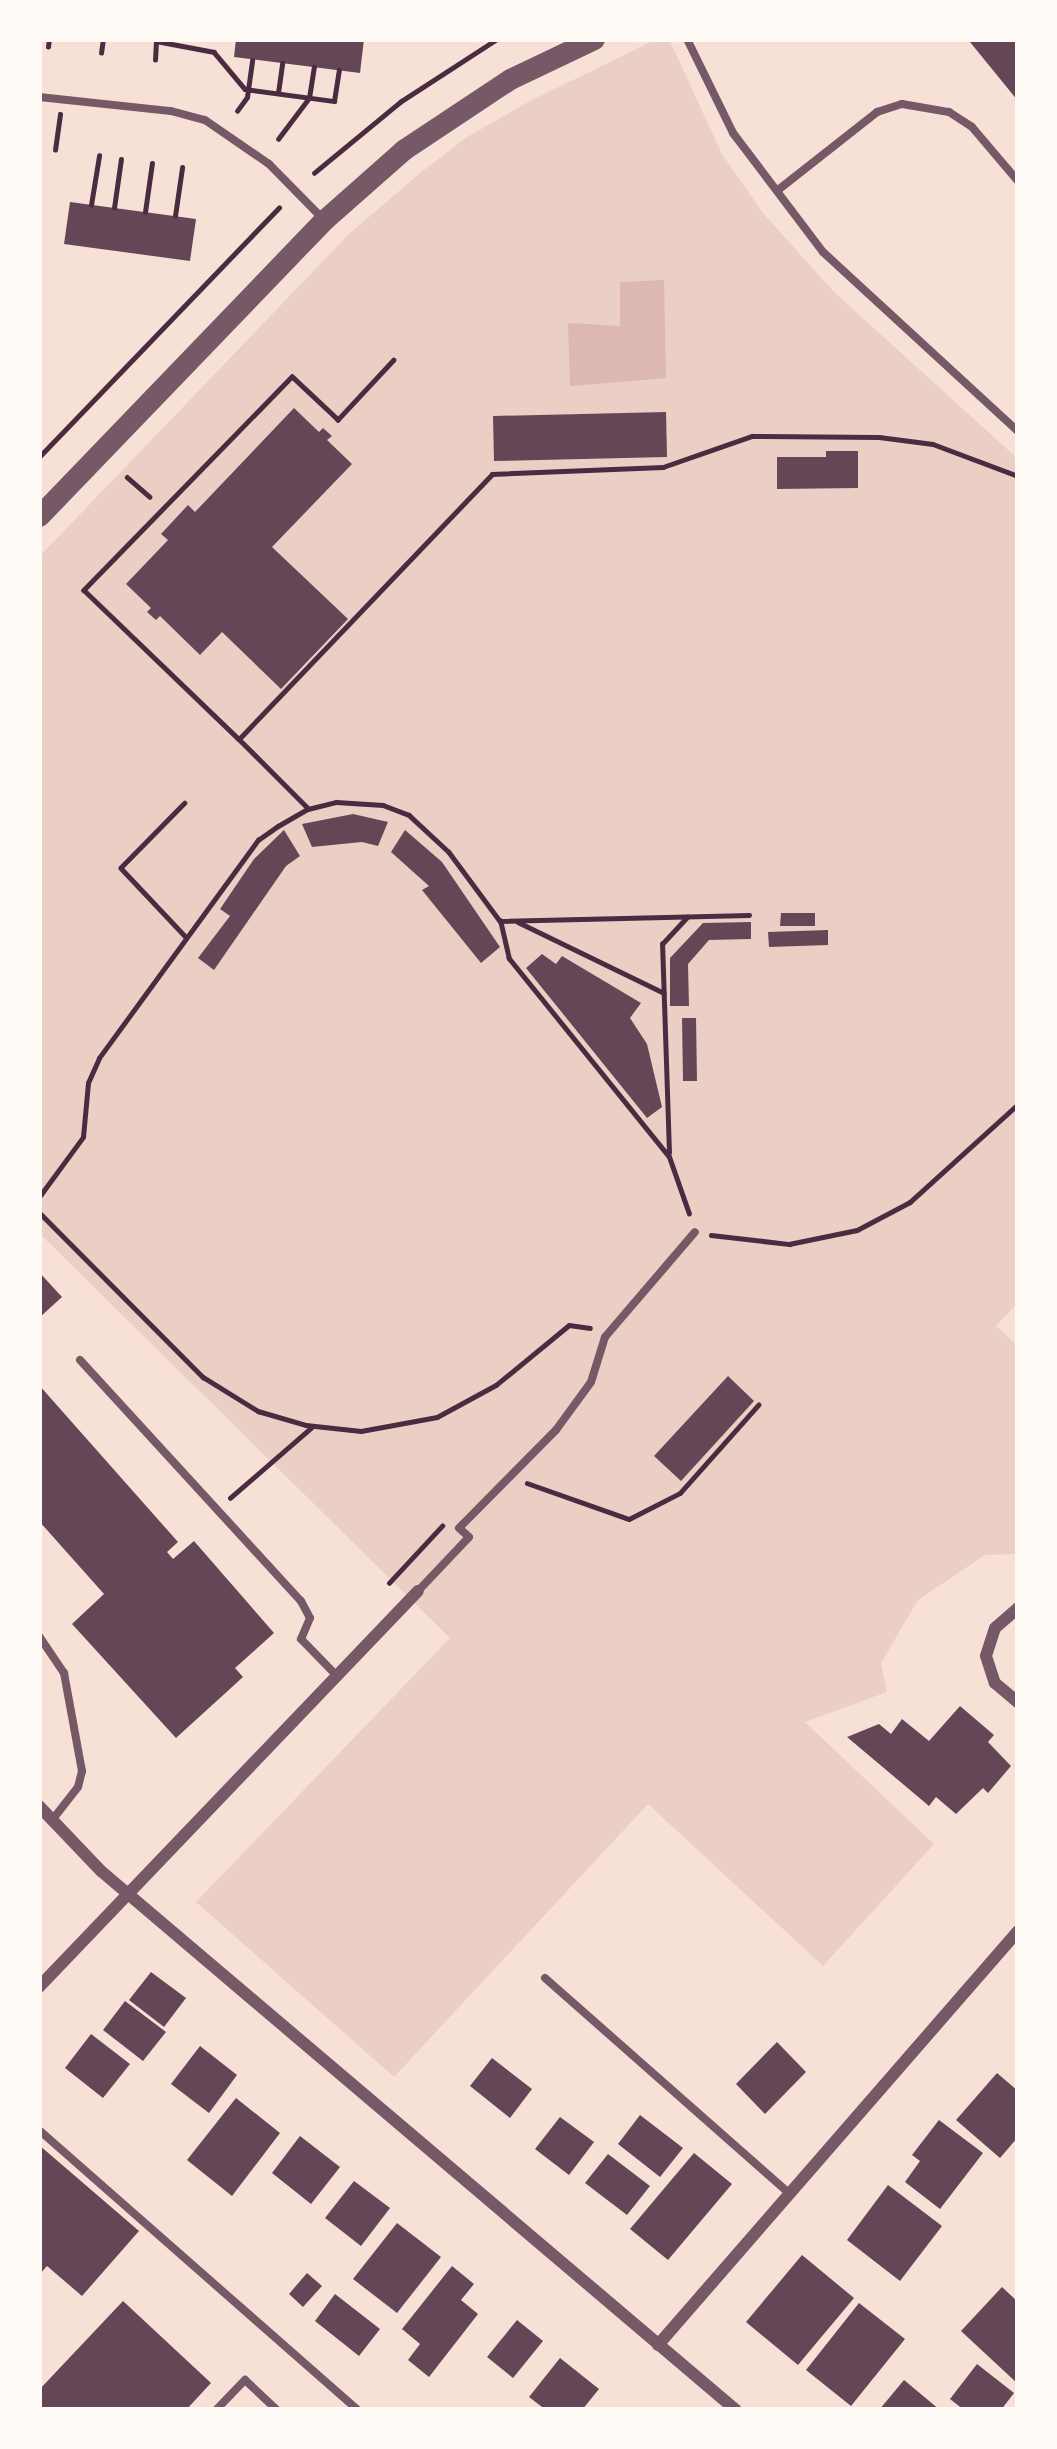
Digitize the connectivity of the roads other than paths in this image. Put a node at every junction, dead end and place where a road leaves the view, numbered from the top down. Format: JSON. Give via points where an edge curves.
{"nodes":[{"id":1,"x":594,"y":39,"type":"edge"},
{"id":2,"x":687,"y":39,"type":"edge"},
{"id":3,"x":39,"y":97,"type":"edge"},
{"id":4,"x":1018,"y":182,"type":"edge"},
{"id":5,"x":778,"y":190,"type":"junction"},
{"id":6,"x":324,"y":220,"type":"junction"},
{"id":7,"x":1018,"y":431,"type":"edge"},
{"id":8,"x":39,"y":516,"type":"edge"},
{"id":9,"x":695,"y":1232,"type":"road end"},
{"id":10,"x":80,"y":1360,"type":"dead end"},
{"id":11,"x":418,"y":1591,"type":"joint"},
{"id":12,"x":1018,"y":1608,"type":"edge"},
{"id":13,"x":39,"y":1636,"type":"edge"},
{"id":14,"x":337,"y":1676,"type":"junction"},
{"id":15,"x":1018,"y":1702,"type":"edge"},
{"id":16,"x":39,"y":1806,"type":"edge"},
{"id":17,"x":52,"y":1820,"type":"junction"},
{"id":18,"x":132,"y":1894,"type":"junction"},
{"id":19,"x":1018,"y":1931,"type":"edge"},
{"id":20,"x":544,"y":1978,"type":"dead end"},
{"id":21,"x":39,"y":1987,"type":"edge"},
{"id":22,"x":39,"y":2130,"type":"edge"},
{"id":23,"x":790,"y":2194,"type":"junction"},
{"id":24,"x":658,"y":2345,"type":"junction"},
{"id":25,"x":216,"y":2410,"type":"edge"},
{"id":26,"x":277,"y":2410,"type":"edge"},
{"id":27,"x":358,"y":2410,"type":"edge"},
{"id":28,"x":736,"y":2410,"type":"edge"}],
"edges":[{"from":1,"to":6,"type":"street","via":[[454,113]]},
{"from":2,"to":5,"type":"lane","via":[[733,133]]},
{"from":3,"to":6,"type":"lane","via":[[206,120],[269,164]]},
{"from":4,"to":5,"type":"lane","via":[[949,112],[902,104],[877,112]]},
{"from":5,"to":7,"type":"lane","via":[[823,252]]},
{"from":6,"to":8,"type":"street"},
{"from":9,"to":11,"type":"lane","via":[[605,1337],[590,1382],[556,1430],[460,1528],[469,1538]]},
{"from":10,"to":14,"type":"lane","via":[[301,1601],[310,1618],[301,1639]]},
{"from":11,"to":14,"type":"street"},
{"from":12,"to":15,"type":"street","via":[[994,1628],[986,1656],[995,1683]]},
{"from":13,"to":17,"type":"lane","via":[[64,1672],[82,1771]]},
{"from":14,"to":18,"type":"street"},
{"from":16,"to":17,"type":"street"},
{"from":17,"to":18,"type":"street"},
{"from":18,"to":21,"type":"street"},
{"from":18,"to":24,"type":"street"},
{"from":19,"to":23,"type":"street"},
{"from":20,"to":23,"type":"lane"},
{"from":22,"to":27,"type":"lane"},
{"from":23,"to":24,"type":"street"},
{"from":24,"to":28,"type":"street"},
{"from":25,"to":26,"type":"lane","via":[[245,2380]]}]}
